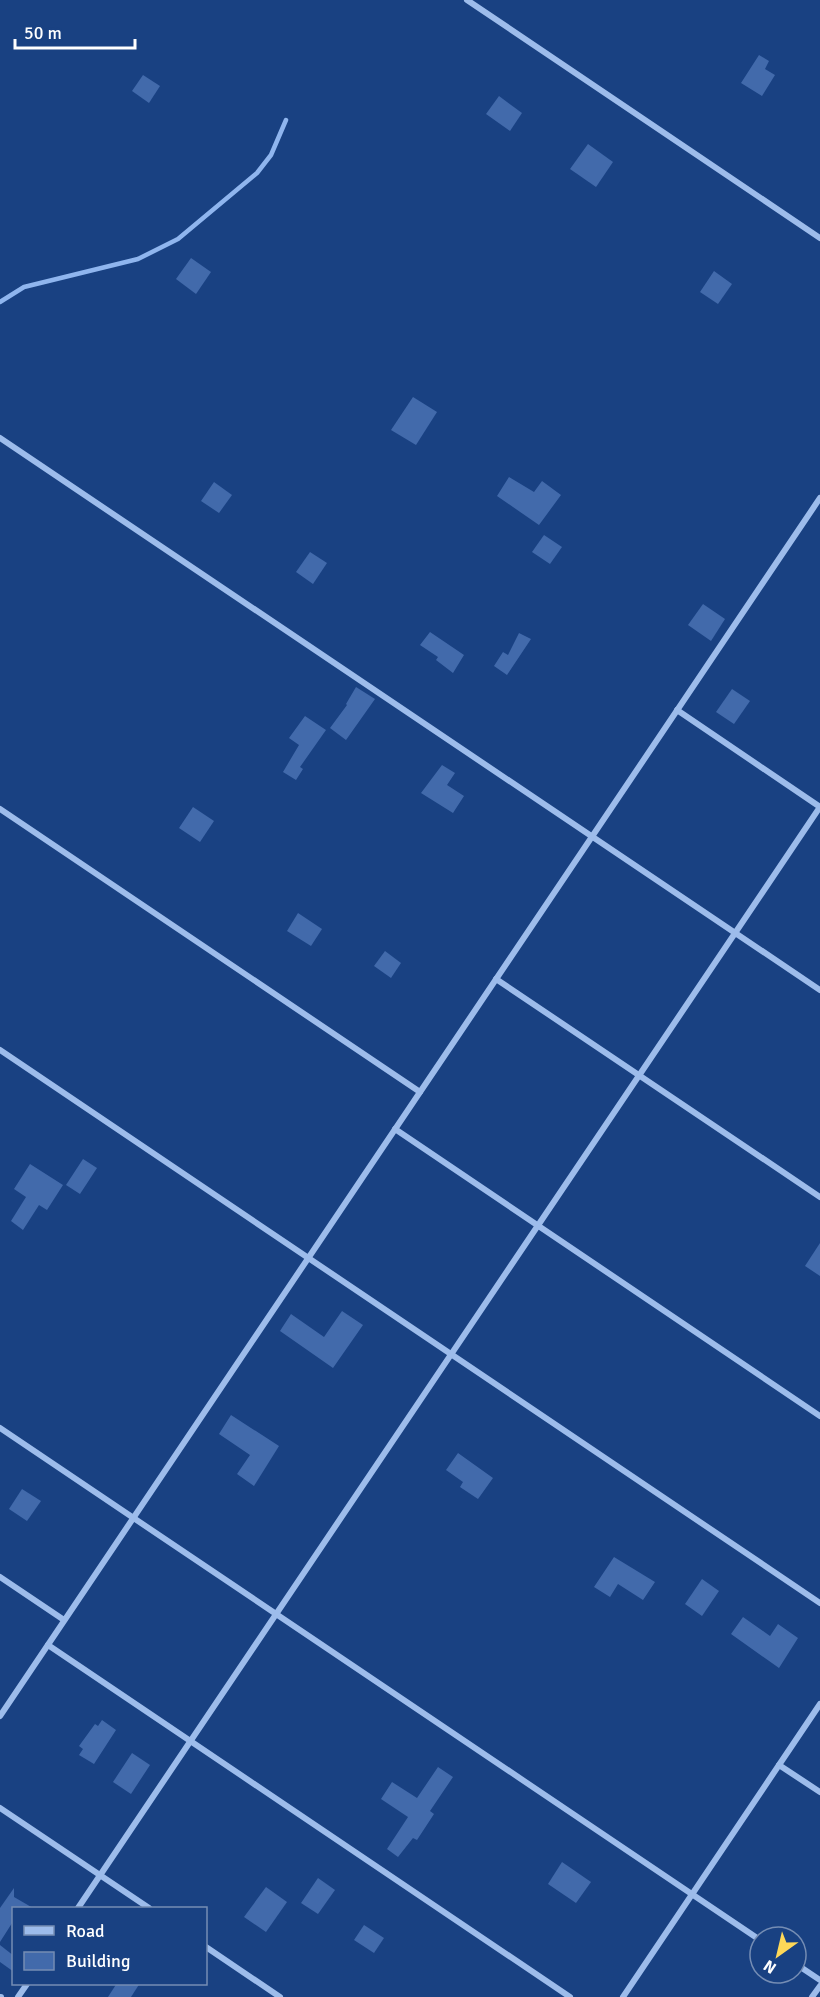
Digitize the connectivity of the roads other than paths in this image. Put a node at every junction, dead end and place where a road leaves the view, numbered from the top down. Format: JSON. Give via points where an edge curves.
{"nodes":[{"id":1,"x":466,"y":0,"type":"edge"},
{"id":2,"x":820,"y":238,"type":"edge"},
{"id":3,"x":0,"y":438,"type":"edge"},
{"id":4,"x":820,"y":498,"type":"edge"},
{"id":5,"x":677,"y":710,"type":"junction"},
{"id":6,"x":820,"y":807,"type":"edge"},
{"id":7,"x":0,"y":809,"type":"edge"},
{"id":8,"x":592,"y":836,"type":"junction"},
{"id":9,"x":735,"y":933,"type":"junction"},
{"id":10,"x":496,"y":979,"type":"junction"},
{"id":11,"x":820,"y":990,"type":"edge"},
{"id":12,"x":1,"y":1053,"type":"edge"},
{"id":13,"x":639,"y":1075,"type":"junction"},
{"id":14,"x":420,"y":1092,"type":"junction"},
{"id":15,"x":395,"y":1129,"type":"junction"},
{"id":16,"x":820,"y":1197,"type":"edge"},
{"id":17,"x":538,"y":1226,"type":"junction"},
{"id":18,"x":308,"y":1258,"type":"junction"},
{"id":19,"x":451,"y":1354,"type":"junction"},
{"id":20,"x":820,"y":1416,"type":"edge"},
{"id":21,"x":0,"y":1428,"type":"edge"},
{"id":22,"x":133,"y":1518,"type":"junction"},
{"id":23,"x":0,"y":1577,"type":"edge"},
{"id":24,"x":820,"y":1603,"type":"edge"},
{"id":25,"x":276,"y":1614,"type":"junction"},
{"id":26,"x":64,"y":1620,"type":"junction"},
{"id":27,"x":48,"y":1645,"type":"junction"},
{"id":28,"x":820,"y":1704,"type":"edge"},
{"id":29,"x":0,"y":1716,"type":"edge"},
{"id":30,"x":191,"y":1741,"type":"junction"},
{"id":31,"x":779,"y":1765,"type":"junction"},
{"id":32,"x":820,"y":1792,"type":"edge"},
{"id":33,"x":0,"y":1808,"type":"edge"},
{"id":34,"x":100,"y":1876,"type":"junction"},
{"id":35,"x":692,"y":1894,"type":"junction"},
{"id":36,"x":79,"y":1907,"type":"edge"},
{"id":37,"x":146,"y":1907,"type":"edge"},
{"id":38,"x":748,"y":1932,"type":"edge"},
{"id":39,"x":207,"y":1948,"type":"edge"},
{"id":40,"x":820,"y":1986,"type":"edge"},
{"id":41,"x":280,"y":1997,"type":"edge"},
{"id":42,"x":570,"y":1997,"type":"edge"},
{"id":43,"x":623,"y":1997,"type":"edge"},
{"id":44,"x":813,"y":1997,"type":"edge"}],
"edges":[{"from":1,"to":2,"type":"street"},
{"from":3,"to":8,"type":"street"},
{"from":4,"to":5,"type":"street"},
{"from":5,"to":6,"type":"street"},
{"from":5,"to":8,"type":"street"},
{"from":6,"to":9,"type":"street"},
{"from":7,"to":14,"type":"street"},
{"from":8,"to":9,"type":"street"},
{"from":8,"to":10,"type":"street"},
{"from":9,"to":11,"type":"street"},
{"from":9,"to":13,"type":"street"},
{"from":10,"to":13,"type":"street"},
{"from":10,"to":14,"type":"street"},
{"from":12,"to":18,"type":"street"},
{"from":13,"to":16,"type":"street"},
{"from":13,"to":17,"type":"street"},
{"from":14,"to":15,"type":"street"},
{"from":15,"to":17,"type":"street"},
{"from":15,"to":18,"type":"street"},
{"from":17,"to":19,"type":"street"},
{"from":17,"to":20,"type":"street"},
{"from":18,"to":19,"type":"street"},
{"from":18,"to":22,"type":"street"},
{"from":19,"to":24,"type":"street"},
{"from":19,"to":25,"type":"street"},
{"from":21,"to":22,"type":"street"},
{"from":22,"to":25,"type":"street"},
{"from":22,"to":26,"type":"street"},
{"from":23,"to":26,"type":"street"},
{"from":25,"to":30,"type":"street"},
{"from":25,"to":35,"type":"street"},
{"from":26,"to":27,"type":"street"},
{"from":27,"to":29,"type":"street"},
{"from":27,"to":30,"type":"street"},
{"from":28,"to":31,"type":"street"},
{"from":30,"to":34,"type":"street"},
{"from":30,"to":42,"type":"street"},
{"from":31,"to":32,"type":"street"},
{"from":31,"to":35,"type":"street"},
{"from":33,"to":34,"type":"street"},
{"from":34,"to":36,"type":"street"},
{"from":34,"to":37,"type":"street"},
{"from":35,"to":38,"type":"street"},
{"from":35,"to":43,"type":"street"},
{"from":39,"to":41,"type":"street"},
{"from":40,"to":44,"type":"street"}]}
